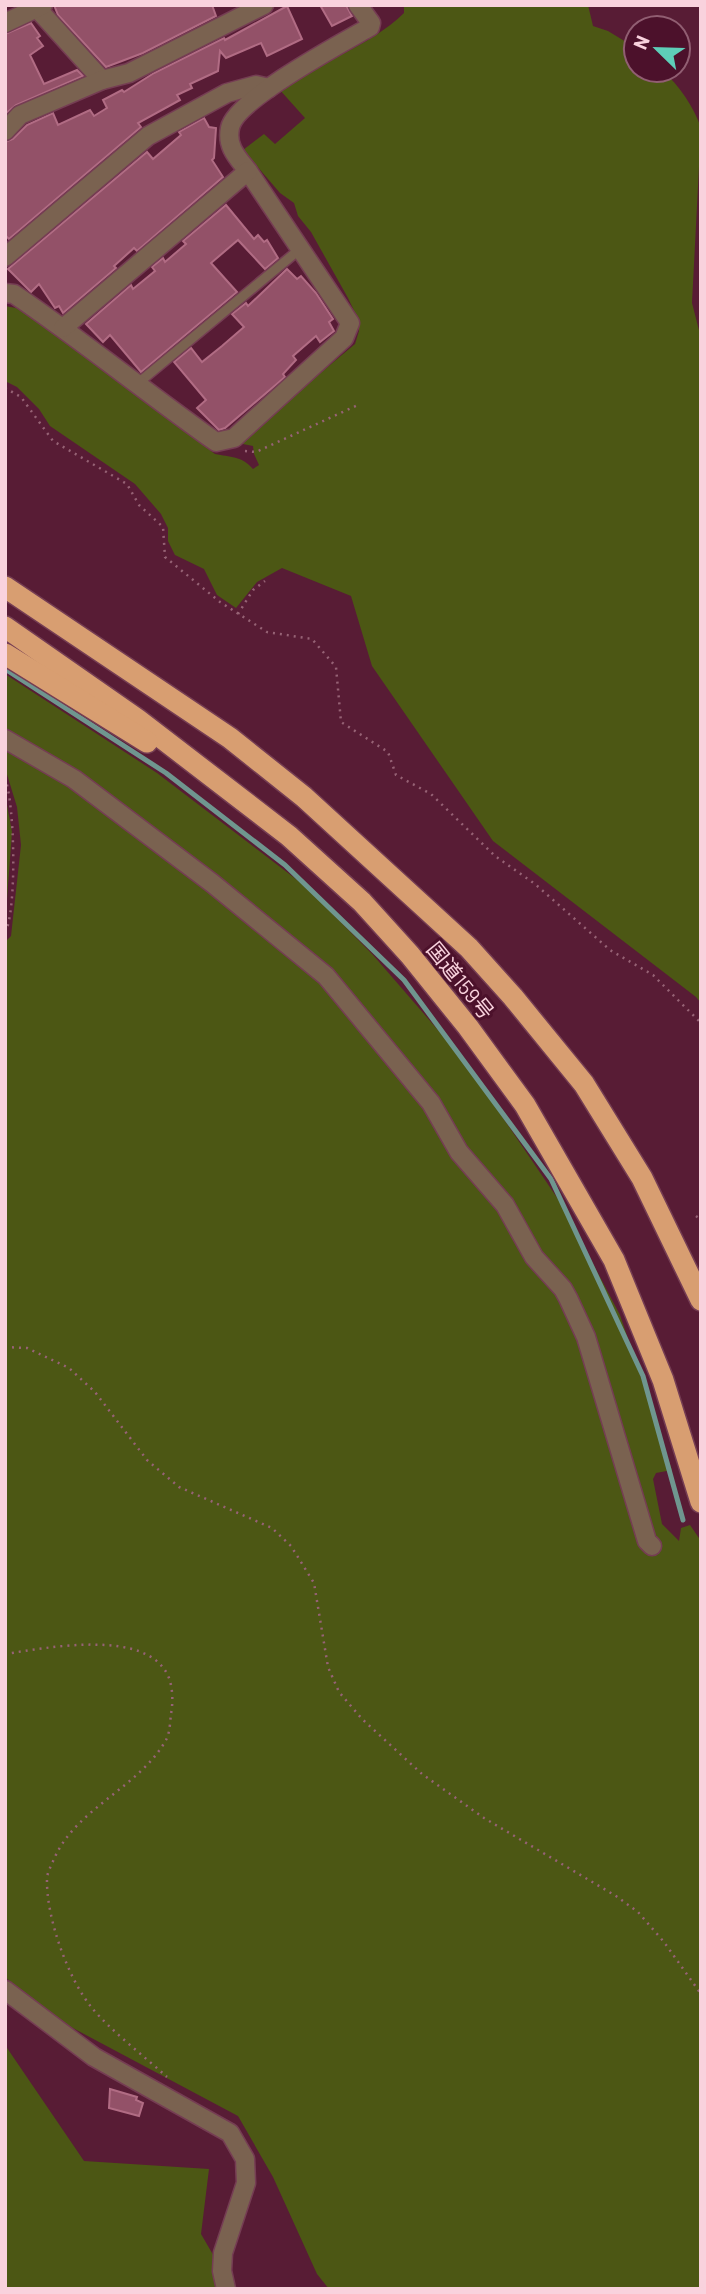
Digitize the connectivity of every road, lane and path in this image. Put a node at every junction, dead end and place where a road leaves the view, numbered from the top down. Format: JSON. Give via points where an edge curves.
{"nodes":[{"id":1,"x":264,"y":5,"type":"edge"},
{"id":2,"x":358,"y":5,"type":"edge"},
{"id":3,"x":38,"y":6,"type":"edge"},
{"id":4,"x":5,"y":23,"type":"edge"},
{"id":5,"x":102,"y":80,"type":"junction"},
{"id":6,"x":269,"y":88,"type":"junction"},
{"id":7,"x":5,"y":131,"type":"edge"},
{"id":8,"x":248,"y":172,"type":"junction"},
{"id":9,"x":300,"y":249,"type":"junction"},
{"id":10,"x":5,"y":257,"type":"edge"},
{"id":11,"x":5,"y":293,"type":"edge"},
{"id":12,"x":63,"y":328,"type":"junction"},
{"id":13,"x":136,"y":385,"type":"junction"},
{"id":14,"x":5,"y":388,"type":"edge"},
{"id":15,"x":360,"y":404,"type":"dead end"},
{"id":16,"x":256,"y":452,"type":"dead end"},
{"id":17,"x":5,"y":571,"type":"edge"},
{"id":18,"x":265,"y":581,"type":"dead end"},
{"id":19,"x":5,"y":587,"type":"edge"},
{"id":20,"x":238,"y":614,"type":"junction"},
{"id":21,"x":5,"y":627,"type":"edge"},
{"id":22,"x":5,"y":654,"type":"edge"},
{"id":23,"x":170,"y":696,"type":"junction"},
{"id":24,"x":5,"y":739,"type":"edge"},
{"id":25,"x":5,"y":778,"type":"edge"},
{"id":26,"x":289,"y":836,"type":"junction"},
{"id":27,"x":5,"y":933,"type":"edge"},
{"id":28,"x":701,"y":1023,"type":"edge"},
{"id":29,"x":696,"y":1216,"type":"dead end"},
{"id":30,"x":701,"y":1220,"type":"edge"},
{"id":31,"x":701,"y":1300,"type":"edge"},
{"id":32,"x":5,"y":1347,"type":"edge"},
{"id":33,"x":701,"y":1502,"type":"edge"},
{"id":34,"x":652,"y":1546,"type":"dead end"},
{"id":35,"x":5,"y":1654,"type":"edge"},
{"id":36,"x":5,"y":1990,"type":"edge"},
{"id":37,"x":701,"y":1994,"type":"edge"},
{"id":38,"x":169,"y":2078,"type":"dead end"},
{"id":39,"x":226,"y":2289,"type":"edge"}],
"edges":[{"from":1,"to":5,"type":"street","via":[[129,73]]},
{"from":2,"to":6,"type":"street","via":[[370,27]]},
{"from":3,"to":4,"type":"street"},
{"from":3,"to":5,"type":"street"},
{"from":5,"to":7,"type":"street","via":[[20,115]]},
{"from":6,"to":8,"type":"street","via":[[235,115],[230,126],[231,149]]},
{"from":6,"to":10,"type":"street","via":[[256,85],[227,93],[148,136]]},
{"from":8,"to":9,"type":"street"},
{"from":8,"to":12,"type":"street"},
{"from":9,"to":13,"type":"lane"},
{"from":9,"to":13,"type":"street","via":[[350,323],[344,338],[255,422],[234,438],[216,442]]},
{"from":11,"to":12,"type":"street","via":[[14,294]]},
{"from":12,"to":13,"type":"street"},
{"from":14,"to":20,"type":"path","via":[[21,397],[53,441],[127,484],[139,505],[163,527],[166,557]]},
{"from":15,"to":16,"type":"path"},
{"from":17,"to":23,"type":"highway"},
{"from":18,"to":20,"type":"path","via":[[253,590]]},
{"from":19,"to":23,"type":"highway","name":"国道159号"},
{"from":20,"to":28,"type":"path","via":[[267,632],[312,639],[336,667],[341,722],[388,752],[396,775],[431,794],[495,856],[535,884],[610,950],[653,975]]},
{"from":21,"to":26,"type":"highway","name":"国道159号","via":[[137,719]]},
{"from":22,"to":26,"type":"highway"},
{"from":23,"to":31,"type":"highway","name":"国道159号","via":[[304,797],[469,948],[513,997],[584,1084],[642,1178]]},
{"from":24,"to":34,"type":"street","via":[[74,779],[326,976],[431,1103],[460,1152],[505,1205],[534,1257],[568,1298],[586,1337]]},
{"from":25,"to":27,"type":"path","via":[[14,828],[10,918]]},
{"from":26,"to":33,"type":"highway","name":"国道159号","via":[[362,902],[410,955],[524,1105],[614,1260],[663,1380]]},
{"from":29,"to":30,"type":"path"},
{"from":32,"to":37,"type":"path","via":[[27,1348],[69,1367],[95,1392],[148,1460],[178,1487],[272,1528],[291,1546],[314,1583],[328,1667],[339,1692],[362,1719],[432,1782],[638,1912]]},
{"from":35,"to":38,"type":"path","via":[[78,1644],[116,1645],[143,1653],[164,1668],[170,1679],[173,1703],[167,1738],[153,1759],[61,1842],[47,1877],[50,1917],[68,1967],[92,2008]]},
{"from":36,"to":39,"type":"street","via":[[94,2057],[230,2133],[245,2159],[246,2183],[223,2253]]}]}
